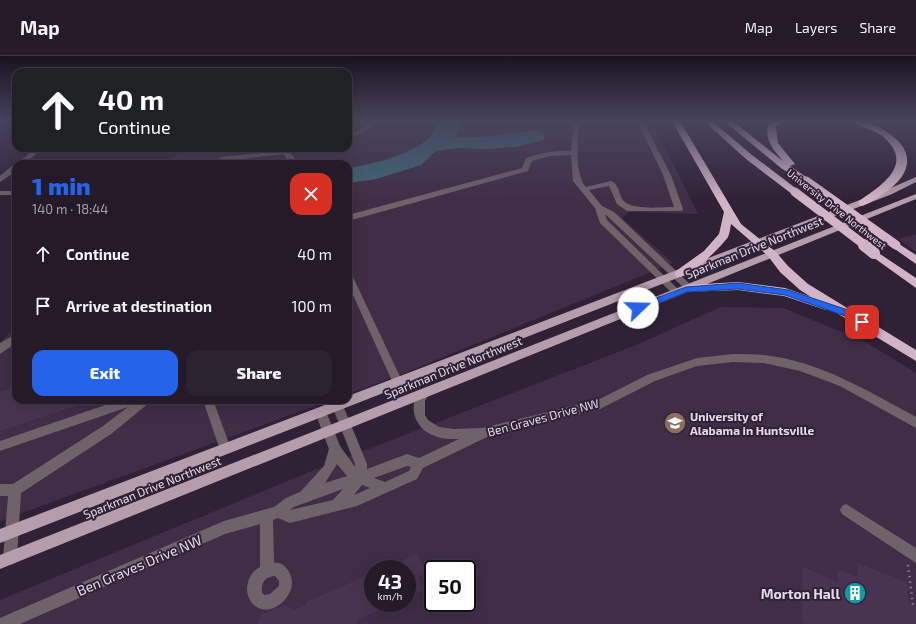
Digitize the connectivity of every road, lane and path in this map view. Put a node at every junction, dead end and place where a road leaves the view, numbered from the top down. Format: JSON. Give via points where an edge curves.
{"nodes":[{"id":1,"x":574,"y":148,"type":"edge"},
{"id":2,"x":653,"y":148,"type":"edge"},
{"id":3,"x":691,"y":148,"type":"edge"},
{"id":4,"x":738,"y":148,"type":"edge"},
{"id":5,"x":761,"y":148,"type":"edge"},
{"id":6,"x":776,"y":148,"type":"edge"},
{"id":7,"x":899,"y":148,"type":"edge"},
{"id":8,"x":35,"y":152,"type":"edge"},
{"id":9,"x":270,"y":152,"type":"edge"},
{"id":10,"x":286,"y":152,"type":"edge"},
{"id":11,"x":574,"y":153,"type":"junction"},
{"id":12,"x":25,"y":160,"type":"edge"},
{"id":13,"x":220,"y":160,"type":"edge"},
{"id":14,"x":292,"y":160,"type":"edge"},
{"id":15,"x":12,"y":171,"type":"edge"},
{"id":16,"x":916,"y":179,"type":"edge"},
{"id":17,"x":0,"y":180,"type":"edge"},
{"id":18,"x":806,"y":182,"type":"junction"},
{"id":19,"x":585,"y":189,"type":"junction"},
{"id":20,"x":0,"y":193,"type":"edge"},
{"id":21,"x":12,"y":193,"type":"edge"},
{"id":22,"x":916,"y":196,"type":"edge"},
{"id":23,"x":862,"y":203,"type":"junction"},
{"id":24,"x":599,"y":208,"type":"junction"},
{"id":25,"x":729,"y":212,"type":"junction"},
{"id":26,"x":352,"y":217,"type":"edge"},
{"id":27,"x":757,"y":242,"type":"junction"},
{"id":28,"x":772,"y":254,"type":"junction"},
{"id":29,"x":916,"y":260,"type":"edge"},
{"id":30,"x":678,"y":275,"type":"junction"},
{"id":31,"x":664,"y":280,"type":"junction"},
{"id":32,"x":352,"y":283,"type":"edge"},
{"id":33,"x":916,"y":284,"type":"edge"},
{"id":34,"x":684,"y":290,"type":"junction"},
{"id":35,"x":848,"y":314,"type":"junction"},
{"id":36,"x":12,"y":340,"type":"edge"},
{"id":37,"x":0,"y":350,"type":"edge"},
{"id":38,"x":916,"y":356,"type":"edge"},
{"id":39,"x":398,"y":383,"type":"junction"},
{"id":40,"x":424,"y":394,"type":"junction"},
{"id":41,"x":352,"y":401,"type":"edge"},
{"id":42,"x":122,"y":404,"type":"edge"},
{"id":43,"x":140,"y":404,"type":"edge"},
{"id":44,"x":209,"y":404,"type":"edge"},
{"id":45,"x":343,"y":404,"type":"edge"},
{"id":46,"x":338,"y":406,"type":"junction"},
{"id":47,"x":321,"y":412,"type":"junction"},
{"id":48,"x":916,"y":423,"type":"edge"},
{"id":49,"x":346,"y":425,"type":"junction"},
{"id":50,"x":329,"y":432,"type":"junction"},
{"id":51,"x":485,"y":432,"type":"junction"},
{"id":52,"x":0,"y":446,"type":"edge"},
{"id":53,"x":225,"y":449,"type":"junction"},
{"id":54,"x":335,"y":450,"type":"junction"},
{"id":55,"x":419,"y":464,"type":"junction"},
{"id":56,"x":360,"y":478,"type":"junction"},
{"id":57,"x":386,"y":488,"type":"junction"},
{"id":58,"x":0,"y":490,"type":"edge"},
{"id":59,"x":15,"y":490,"type":"junction"},
{"id":60,"x":301,"y":498,"type":"junction"},
{"id":61,"x":337,"y":506,"type":"junction"},
{"id":62,"x":846,"y":510,"type":"dead end"},
{"id":63,"x":272,"y":514,"type":"junction"},
{"id":64,"x":13,"y":531,"type":"junction"},
{"id":65,"x":0,"y":536,"type":"edge"},
{"id":66,"x":5,"y":560,"type":"edge"},
{"id":67,"x":912,"y":561,"type":"edge"},
{"id":68,"x":267,"y":570,"type":"dead end"},
{"id":69,"x":913,"y":605,"type":"dead end"},
{"id":70,"x":18,"y":621,"type":"edge"},
{"id":71,"x":3,"y":624,"type":"edge"}],
"edges":[{"from":1,"to":11,"type":"street"},
{"from":2,"to":19,"type":"street","via":[[667,175],[679,209],[630,209],[620,202],[611,183]]},
{"from":3,"to":25,"type":"highway"},
{"from":4,"to":33,"type":"highway","name":"University Drive Northwest","bridge":true},
{"from":5,"to":18,"type":"highway","name":"University Drive Northwest"},
{"from":6,"to":18,"type":"highway"},
{"from":7,"to":23,"type":"highway","via":[[905,162],[901,173],[890,184]]},
{"from":8,"to":12,"type":"street"},
{"from":9,"to":13,"type":"street"},
{"from":10,"to":14,"type":"street"},
{"from":11,"to":19,"type":"street","via":[[577,181]]},
{"from":11,"to":26,"type":"street","via":[[557,152],[541,155],[529,160],[525,169]]},
{"from":15,"to":17,"type":"street"},
{"from":16,"to":23,"type":"main road","name":"Sparkman Drive Northwest"},
{"from":18,"to":29,"type":"highway","name":"University Drive Northwest","bridge":true},
{"from":19,"to":24,"type":"street"},
{"from":20,"to":21,"type":"street"},
{"from":22,"to":28,"type":"main road","name":"Sparkman Drive Northwest"},
{"from":23,"to":27,"type":"main road","name":"Sparkman Drive Northwest"},
{"from":24,"to":30,"type":"street","via":[[611,214]]},
{"from":24,"to":31,"type":"street","via":[[603,221]]},
{"from":25,"to":27,"type":"highway","via":[[737,226]]},
{"from":25,"to":30,"type":"highway","via":[[724,236],[708,253]]},
{"from":27,"to":28,"type":"highway"},
{"from":27,"to":30,"type":"main road","name":"Sparkman Drive Northwest"},
{"from":28,"to":34,"type":"main road","name":"Sparkman Drive Northwest"},
{"from":28,"to":35,"type":"highway","via":[[784,270],[804,287]]},
{"from":30,"to":31,"type":"main road","name":"Sparkman Drive Northwest"},
{"from":30,"to":34,"type":"street"},
{"from":31,"to":34,"type":"street"},
{"from":31,"to":39,"type":"main road","name":"Sparkman Drive Northwest"},
{"from":32,"to":39,"type":"street"},
{"from":34,"to":35,"type":"highway","via":[[738,286],[785,292]]},
{"from":34,"to":40,"type":"main road","name":"Sparkman Drive Northwest"},
{"from":35,"to":38,"type":"highway"},
{"from":36,"to":37,"type":"street"},
{"from":39,"to":41,"type":"main road","name":"Sparkman Drive Northwest"},
{"from":40,"to":49,"type":"main road","name":"Sparkman Drive Northwest"},
{"from":40,"to":51,"type":"street","via":[[420,400],[419,416],[428,429],[447,435]]},
{"from":42,"to":52,"type":"street"},
{"from":43,"to":59,"type":"street","via":[[107,430]]},
{"from":44,"to":53,"type":"street"},
{"from":45,"to":46,"type":"main road","name":"Sparkman Drive Northwest"},
{"from":46,"to":47,"type":"main road","name":"Sparkman Drive Northwest"},
{"from":46,"to":49,"type":"street"},
{"from":47,"to":50,"type":"street"},
{"from":47,"to":53,"type":"main road","name":"Sparkman Drive Northwest"},
{"from":48,"to":51,"type":"street","name":"Ben Graves Drive NW","via":[[844,383],[801,367],[764,359],[733,358],[697,362],[651,378],[593,406]]},
{"from":49,"to":50,"type":"main road","name":"Sparkman Drive Northwest"},
{"from":49,"to":56,"type":"street","via":[[361,464]]},
{"from":50,"to":54,"type":"street"},
{"from":50,"to":66,"type":"main road","name":"Sparkman Drive Northwest"},
{"from":51,"to":55,"type":"street","name":"Ben Graves Drive NW"},
{"from":53,"to":64,"type":"main road","name":"Sparkman Drive Northwest"},
{"from":54,"to":56,"type":"street","via":[[350,470]]},
{"from":54,"to":60,"type":"street","via":[[328,472]]},
{"from":55,"to":56,"type":"street","name":"Ben Graves Drive NW","via":[[408,460]]},
{"from":55,"to":57,"type":"street","name":"Ben Graves Drive NW","via":[[413,475]]},
{"from":56,"to":57,"type":"street"},
{"from":56,"to":60,"type":"street","name":"Ben Graves Drive NW"},
{"from":56,"to":61,"type":"street"},
{"from":57,"to":61,"type":"street","name":"Ben Graves Drive NW"},
{"from":58,"to":59,"type":"street"},
{"from":59,"to":64,"type":"street"},
{"from":60,"to":63,"type":"street","name":"Ben Graves Drive NW"},
{"from":61,"to":63,"type":"street","name":"Ben Graves Drive NW","via":[[290,517]]},
{"from":62,"to":67,"type":"street"},
{"from":63,"to":68,"type":"street"},
{"from":63,"to":70,"type":"street","name":"Ben Graves Drive NW","via":[[224,528]]},
{"from":64,"to":65,"type":"main road","name":"Sparkman Drive Northwest"},
{"from":64,"to":66,"type":"street"},
{"from":67,"to":69,"type":"path"},
{"from":70,"to":71,"type":"street","name":"Ben Graves Drive NW"}]}
